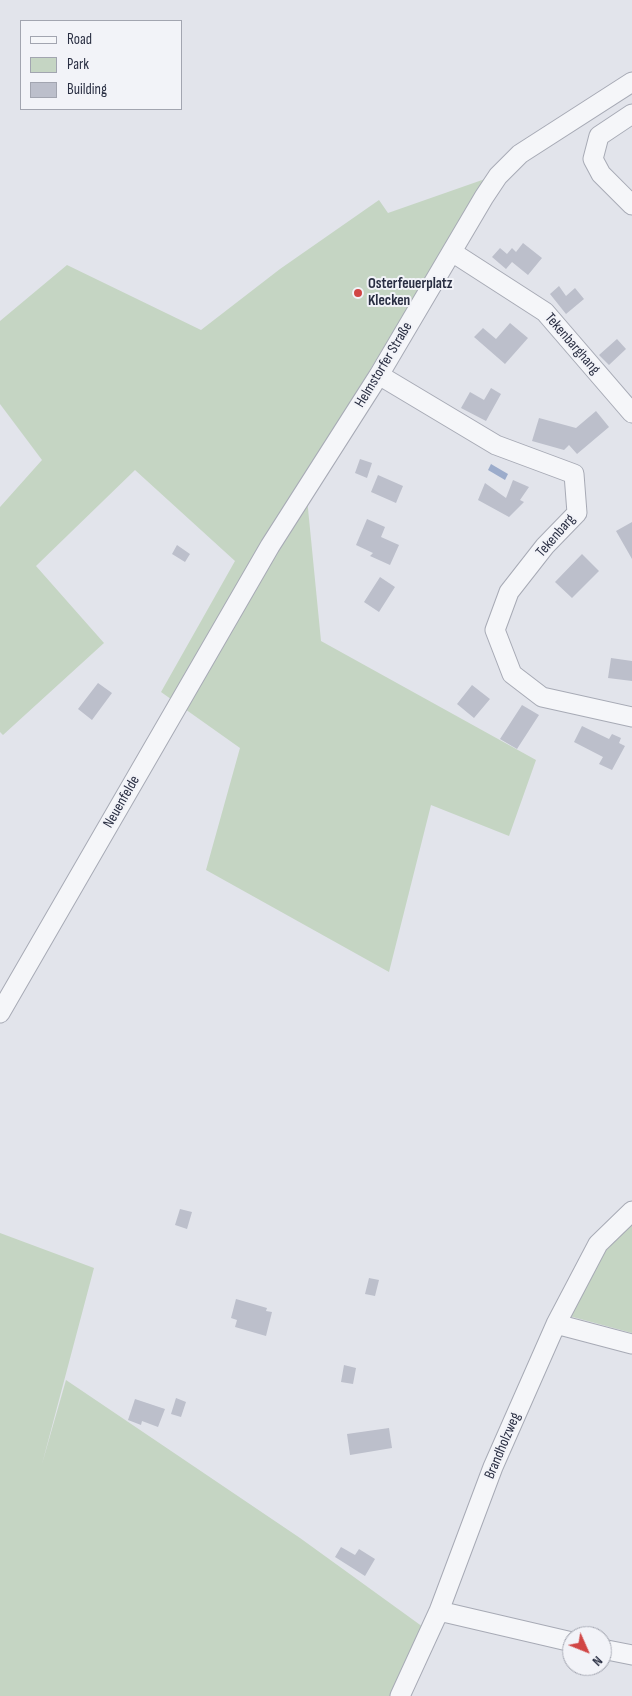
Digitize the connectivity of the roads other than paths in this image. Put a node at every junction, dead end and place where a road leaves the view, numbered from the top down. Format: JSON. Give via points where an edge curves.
{"nodes":[{"id":1,"x":632,"y":82,"type":"edge"},
{"id":2,"x":632,"y":114,"type":"edge"},
{"id":3,"x":632,"y":205,"type":"edge"},
{"id":4,"x":452,"y":252,"type":"junction"},
{"id":5,"x":379,"y":375,"type":"junction"},
{"id":6,"x":632,"y":414,"type":"edge"},
{"id":7,"x":244,"y":590,"type":"joint"},
{"id":8,"x":632,"y":716,"type":"edge"},
{"id":9,"x":0,"y":1014,"type":"edge"},
{"id":10,"x":632,"y":1211,"type":"edge"},
{"id":11,"x":556,"y":1324,"type":"junction"},
{"id":12,"x":632,"y":1344,"type":"edge"},
{"id":13,"x":439,"y":1612,"type":"junction"},
{"id":14,"x":562,"y":1640,"type":"edge"},
{"id":15,"x":612,"y":1650,"type":"edge"},
{"id":16,"x":632,"y":1655,"type":"edge"},
{"id":17,"x":400,"y":1696,"type":"edge"}],
"edges":[{"from":1,"to":4,"type":"street","name":"Helmstorfer Straße","via":[[520,154],[498,176]]},
{"from":2,"to":3,"type":"street","via":[[599,136],[593,159],[601,174]]},
{"from":4,"to":5,"type":"street","name":"Helmstorfer Straße"},
{"from":4,"to":6,"type":"street","name":"Tekenbarghang","via":[[546,312]]},
{"from":5,"to":7,"type":"street","name":"Helmstorfer Straße"},
{"from":5,"to":8,"type":"street","name":"Tekenbarg","via":[[496,445],[574,474],[577,513],[545,546],[509,592],[495,630],[512,674],[542,697]]},
{"from":7,"to":9,"type":"street","name":"Neuenfelde"},
{"from":10,"to":11,"type":"street","name":"Brandholzweg","via":[[598,1244]]},
{"from":11,"to":12,"type":"street"},
{"from":11,"to":13,"type":"street","name":"Brandholzweg","via":[[493,1467]]},
{"from":13,"to":14,"type":"street"},
{"from":13,"to":17,"type":"street","name":"Brandholzweg"},
{"from":15,"to":16,"type":"street"}]}
